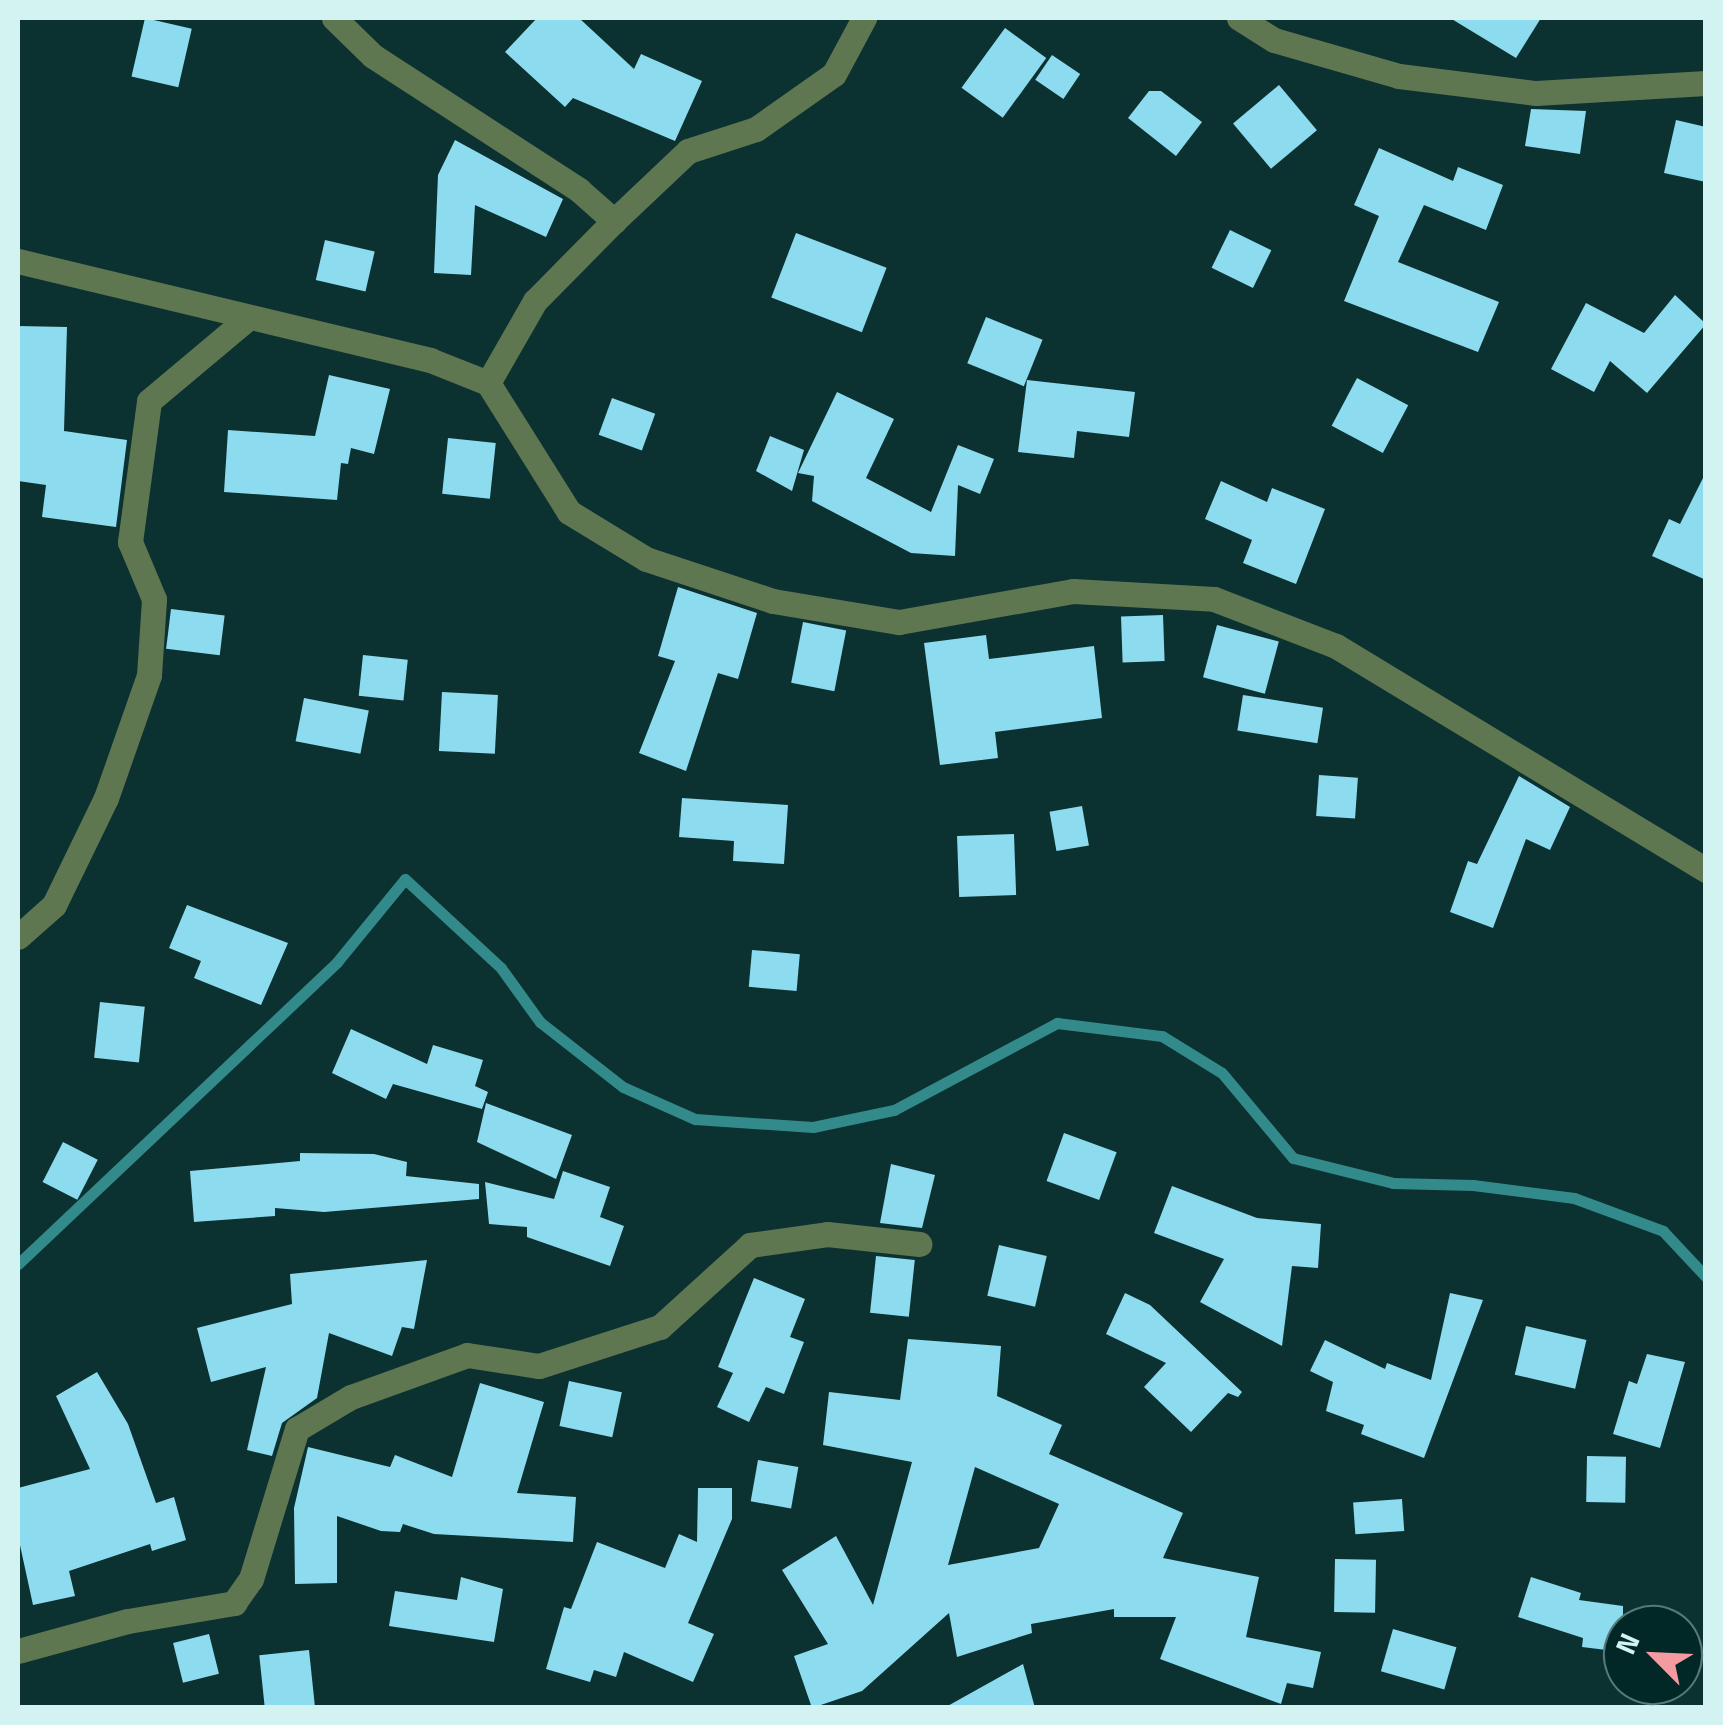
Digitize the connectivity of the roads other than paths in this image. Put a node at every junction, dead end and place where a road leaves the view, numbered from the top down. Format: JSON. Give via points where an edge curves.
{"nodes":[{"id":1,"x":334,"y":18,"type":"edge"},
{"id":2,"x":864,"y":18,"type":"edge"},
{"id":3,"x":1239,"y":18,"type":"edge"},
{"id":4,"x":1706,"y":83,"type":"edge"},
{"id":5,"x":614,"y":220,"type":"junction"},
{"id":6,"x":18,"y":261,"type":"edge"},
{"id":7,"x":248,"y":318,"type":"junction"},
{"id":8,"x":488,"y":383,"type":"junction"},
{"id":9,"x":1706,"y":870,"type":"edge"},
{"id":10,"x":18,"y":937,"type":"edge"},
{"id":11,"x":918,"y":1244,"type":"dead end"},
{"id":12,"x":18,"y":1651,"type":"edge"}],
"edges":[{"from":1,"to":5,"type":"street","via":[[373,56],[579,190]]},
{"from":2,"to":5,"type":"street","via":[[834,74],[756,129],[688,151]]},
{"from":3,"to":4,"type":"street","via":[[1274,40],[1399,76],[1536,94]]},
{"from":5,"to":8,"type":"street","via":[[534,301]]},
{"from":6,"to":7,"type":"street"},
{"from":7,"to":8,"type":"street","via":[[430,360]]},
{"from":7,"to":10,"type":"street","via":[[149,401],[130,542],[154,599],[150,675],[106,798],[54,906]]},
{"from":8,"to":9,"type":"street","via":[[568,512],[646,559],[773,601],[899,622],[1072,591],[1214,599],[1336,646]]},
{"from":11,"to":12,"type":"street","via":[[827,1234],[750,1245],[660,1328],[539,1366],[467,1354],[350,1398],[297,1430],[251,1579],[234,1603],[128,1621]]}]}
